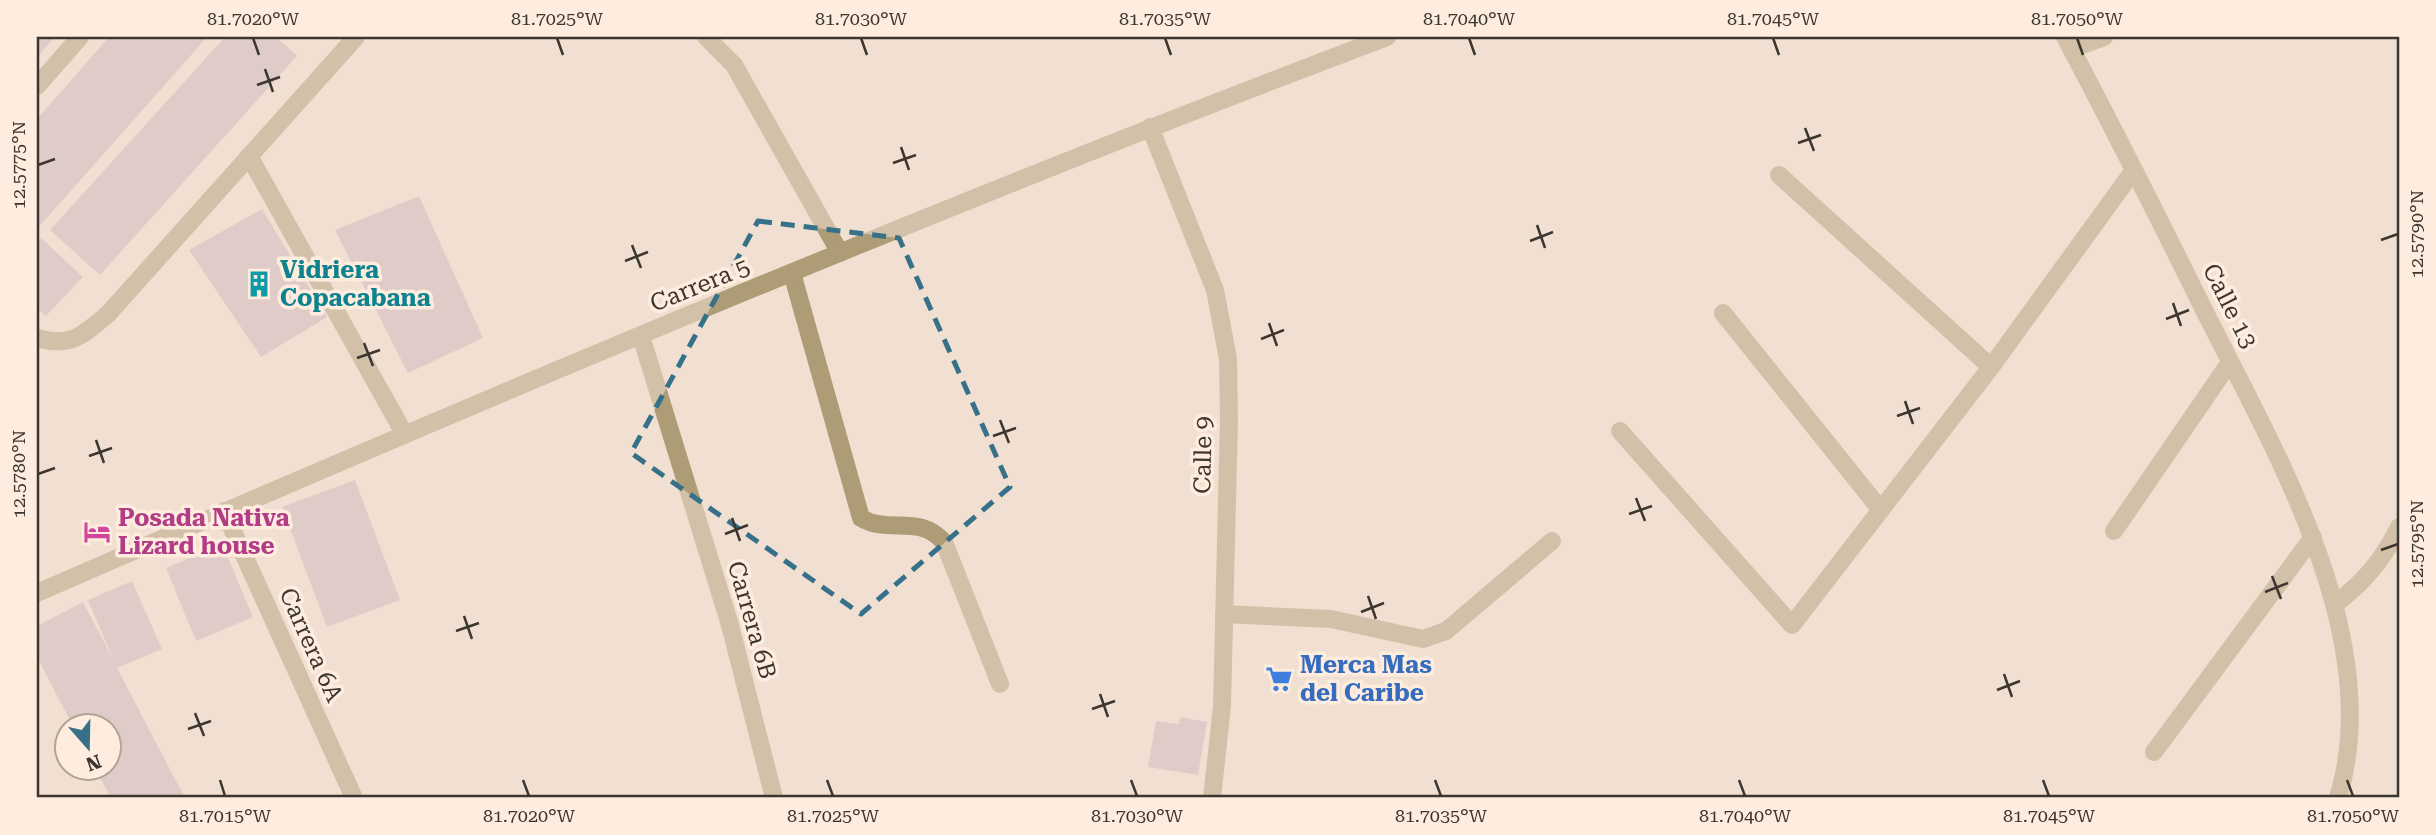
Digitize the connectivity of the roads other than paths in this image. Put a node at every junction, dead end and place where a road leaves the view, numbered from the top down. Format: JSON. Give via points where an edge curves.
{"nodes":[{"id":1,"x":80,"y":37,"type":"edge"},
{"id":2,"x":356,"y":37,"type":"edge"},
{"id":3,"x":706,"y":37,"type":"edge"},
{"id":4,"x":1387,"y":37,"type":"edge"},
{"id":5,"x":2104,"y":37,"type":"edge"},
{"id":6,"x":2068,"y":43,"type":"edge"},
{"id":7,"x":37,"y":86,"type":"edge"},
{"id":8,"x":1150,"y":127,"type":"junction"},
{"id":9,"x":250,"y":156,"type":"junction"},
{"id":10,"x":2134,"y":170,"type":"junction"},
{"id":11,"x":1779,"y":175,"type":"dead end"},
{"id":12,"x":840,"y":254,"type":"junction"},
{"id":13,"x":792,"y":273,"type":"junction"},
{"id":14,"x":1723,"y":313,"type":"dead end"},
{"id":15,"x":640,"y":335,"type":"junction"},
{"id":16,"x":37,"y":338,"type":"edge"},
{"id":17,"x":2230,"y":362,"type":"junction"},
{"id":18,"x":1991,"y":367,"type":"junction"},
{"id":19,"x":1620,"y":431,"type":"dead end"},
{"id":20,"x":404,"y":433,"type":"junction"},
{"id":21,"x":1880,"y":509,"type":"junction"},
{"id":22,"x":224,"y":511,"type":"junction"},
{"id":23,"x":2399,"y":527,"type":"edge"},
{"id":24,"x":2114,"y":531,"type":"dead end"},
{"id":25,"x":2314,"y":537,"type":"junction"},
{"id":26,"x":1552,"y":541,"type":"dead end"},
{"id":27,"x":37,"y":593,"type":"edge"},
{"id":28,"x":2335,"y":604,"type":"junction"},
{"id":29,"x":1224,"y":614,"type":"junction"},
{"id":30,"x":1000,"y":684,"type":"dead end"},
{"id":31,"x":2154,"y":752,"type":"dead end"},
{"id":32,"x":354,"y":798,"type":"edge"},
{"id":33,"x":774,"y":798,"type":"edge"},
{"id":34,"x":1213,"y":798,"type":"edge"},
{"id":35,"x":2338,"y":798,"type":"edge"}],
"edges":[{"from":1,"to":7,"type":"street"},
{"from":2,"to":9,"type":"street"},
{"from":3,"to":12,"type":"street","via":[[734,65]]},
{"from":4,"to":8,"type":"street","name":"Carrera 5"},
{"from":5,"to":6,"type":"street"},
{"from":6,"to":10,"type":"street","name":"Calle 13"},
{"from":8,"to":12,"type":"street","name":"Carrera 5"},
{"from":8,"to":29,"type":"street","name":"Calle 9","via":[[1215,290],[1228,359]]},
{"from":9,"to":16,"type":"street","via":[[108,314],[73,340],[56,344]]},
{"from":9,"to":20,"type":"street"},
{"from":10,"to":17,"type":"street","name":"Calle 13"},
{"from":10,"to":18,"type":"street"},
{"from":11,"to":18,"type":"street"},
{"from":12,"to":13,"type":"street","name":"Carrera 5"},
{"from":13,"to":15,"type":"street","name":"Carrera 5"},
{"from":13,"to":30,"type":"street","via":[[861,518],[873,525],[921,525],[935,531],[944,542]]},
{"from":14,"to":21,"type":"street"},
{"from":15,"to":20,"type":"street","name":"Carrera 5"},
{"from":15,"to":33,"type":"street","name":"Carrera 6B","via":[[730,625]]},
{"from":17,"to":24,"type":"street"},
{"from":17,"to":25,"type":"street","name":"Calle 13"},
{"from":18,"to":21,"type":"street"},
{"from":19,"to":21,"type":"street","via":[[1792,625]]},
{"from":20,"to":22,"type":"street","name":"Carrera 5"},
{"from":22,"to":27,"type":"street","name":"Carrera 5"},
{"from":22,"to":32,"type":"street","name":"Carrera 6A"},
{"from":23,"to":28,"type":"street","via":[[2386,555],[2361,584]]},
{"from":25,"to":28,"type":"street","name":"Calle 13"},
{"from":25,"to":31,"type":"street"},
{"from":26,"to":29,"type":"street","via":[[1446,631],[1423,639],[1331,619]]},
{"from":28,"to":35,"type":"street","name":"Calle 13","via":[[2348,683],[2350,741]]},
{"from":29,"to":34,"type":"street","name":"Calle 9"}]}
